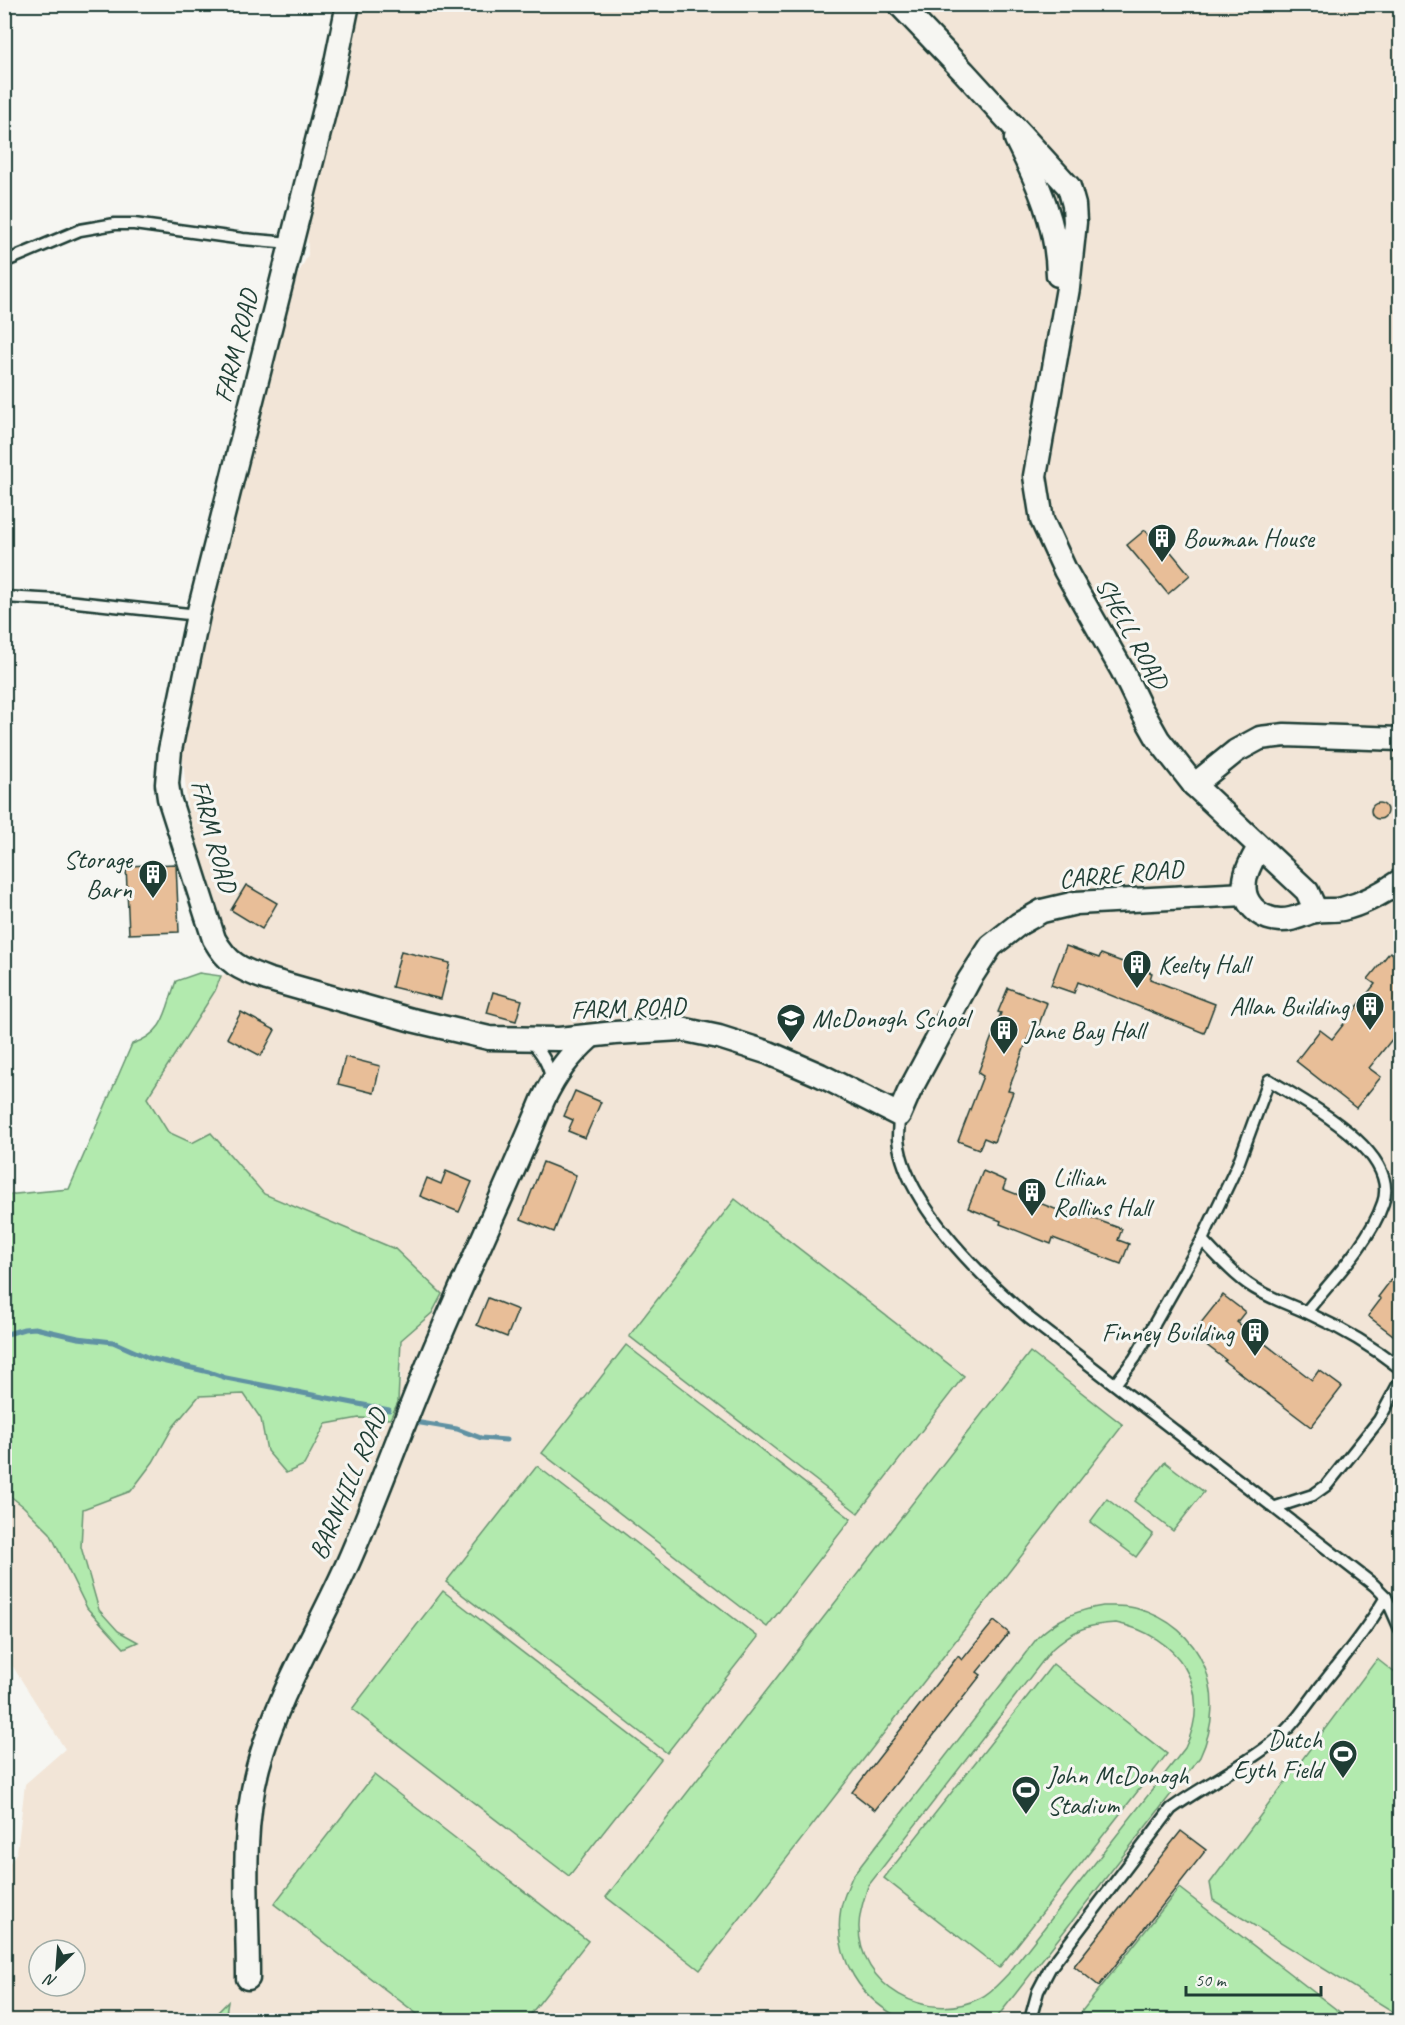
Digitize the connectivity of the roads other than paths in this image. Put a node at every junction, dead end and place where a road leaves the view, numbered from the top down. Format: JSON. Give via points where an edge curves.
{"nodes":[{"id":1,"x":348,"y":4,"type":"edge"},
{"id":2,"x":898,"y":4,"type":"edge"},
{"id":3,"x":291,"y":243,"type":"junction"},
{"id":4,"x":4,"y":261,"type":"edge"},
{"id":5,"x":4,"y":597,"type":"edge"},
{"id":6,"x":198,"y":615,"type":"junction"},
{"id":7,"x":1401,"y":739,"type":"edge"},
{"id":8,"x":1194,"y":785,"type":"junction"},
{"id":9,"x":1259,"y":847,"type":"junction"},
{"id":10,"x":1401,"y":881,"type":"edge"},
{"id":11,"x":1245,"y":894,"type":"junction"},
{"id":12,"x":1316,"y":911,"type":"junction"},
{"id":13,"x":590,"y":1037,"type":"junction"},
{"id":14,"x":530,"y":1040,"type":"junction"},
{"id":15,"x":552,"y":1082,"type":"junction"},
{"id":16,"x":899,"y":1115,"type":"junction"},
{"id":17,"x":1202,"y":1240,"type":"junction"},
{"id":18,"x":1306,"y":1312,"type":"junction"},
{"id":19,"x":1401,"y":1368,"type":"edge"},
{"id":20,"x":1401,"y":1382,"type":"edge"},
{"id":21,"x":1116,"y":1383,"type":"junction"},
{"id":22,"x":1276,"y":1508,"type":"junction"},
{"id":23,"x":1386,"y":1597,"type":"junction"},
{"id":24,"x":1401,"y":1629,"type":"edge"},
{"id":25,"x":248,"y":1978,"type":"dead end"},
{"id":26,"x":1030,"y":2020,"type":"edge"}],
"edges":[{"from":1,"to":3,"type":"street","name":"FARM ROAD"},
{"from":2,"to":8,"type":"street","name":"SHELL ROAD","via":[[1004,117],[1040,189],[1058,255],[1060,324],[1035,476],[1042,520],[1065,570],[1153,729]]},
{"from":3,"to":4,"type":"lane","via":[[115,224],[80,230]]},
{"from":3,"to":6,"type":"street","name":"FARM ROAD"},
{"from":5,"to":6,"type":"lane"},
{"from":6,"to":14,"type":"street","name":"FARM ROAD","via":[[170,750],[167,784],[174,819],[214,939],[223,955],[267,979],[412,1020],[489,1038]]},
{"from":7,"to":8,"type":"street","via":[[1285,735],[1260,738],[1236,751]]},
{"from":8,"to":9,"type":"street","name":"SHELL ROAD"},
{"from":9,"to":11,"type":"street","via":[[1244,882]]},
{"from":9,"to":12,"type":"street","name":"SHELL ROAD","via":[[1306,891]]},
{"from":10,"to":12,"type":"street","via":[[1371,899],[1342,909]]},
{"from":11,"to":12,"type":"street","via":[[1252,909],[1280,921]]},
{"from":11,"to":16,"type":"street","name":"CARRE ROAD","via":[[1076,903],[1042,911],[1019,924],[991,946],[969,980]]},
{"from":13,"to":14,"type":"street","name":"FARM ROAD"},
{"from":13,"to":15,"type":"street","name":"BARNHILL ROAD","via":[[570,1056]]},
{"from":13,"to":16,"type":"street","name":"FARM ROAD","via":[[681,1029],[719,1037],[820,1075]]},
{"from":14,"to":15,"type":"lane","via":[[542,1053]]},
{"from":15,"to":25,"type":"street","name":"BARNHILL ROAD","via":[[432,1355],[351,1557],[271,1725],[258,1767],[248,1830]]},
{"from":16,"to":21,"type":"lane","via":[[898,1139],[917,1192],[969,1262],[1029,1318]]},
{"from":17,"to":18,"type":"lane","via":[[1247,1283]]},
{"from":17,"to":18,"type":"lane","via":[[1238,1164],[1269,1080],[1355,1137],[1381,1170],[1385,1186],[1376,1219]]},
{"from":17,"to":21,"type":"lane","via":[[1135,1358]]},
{"from":18,"to":19,"type":"lane","via":[[1342,1329]]},
{"from":20,"to":22,"type":"lane","via":[[1379,1420],[1327,1485],[1313,1495]]},
{"from":21,"to":22,"type":"lane"},
{"from":22,"to":23,"type":"lane"},
{"from":23,"to":24,"type":"lane"},
{"from":23,"to":26,"type":"lane","via":[[1366,1629],[1279,1737],[1171,1809],[1050,1968]]}]}
